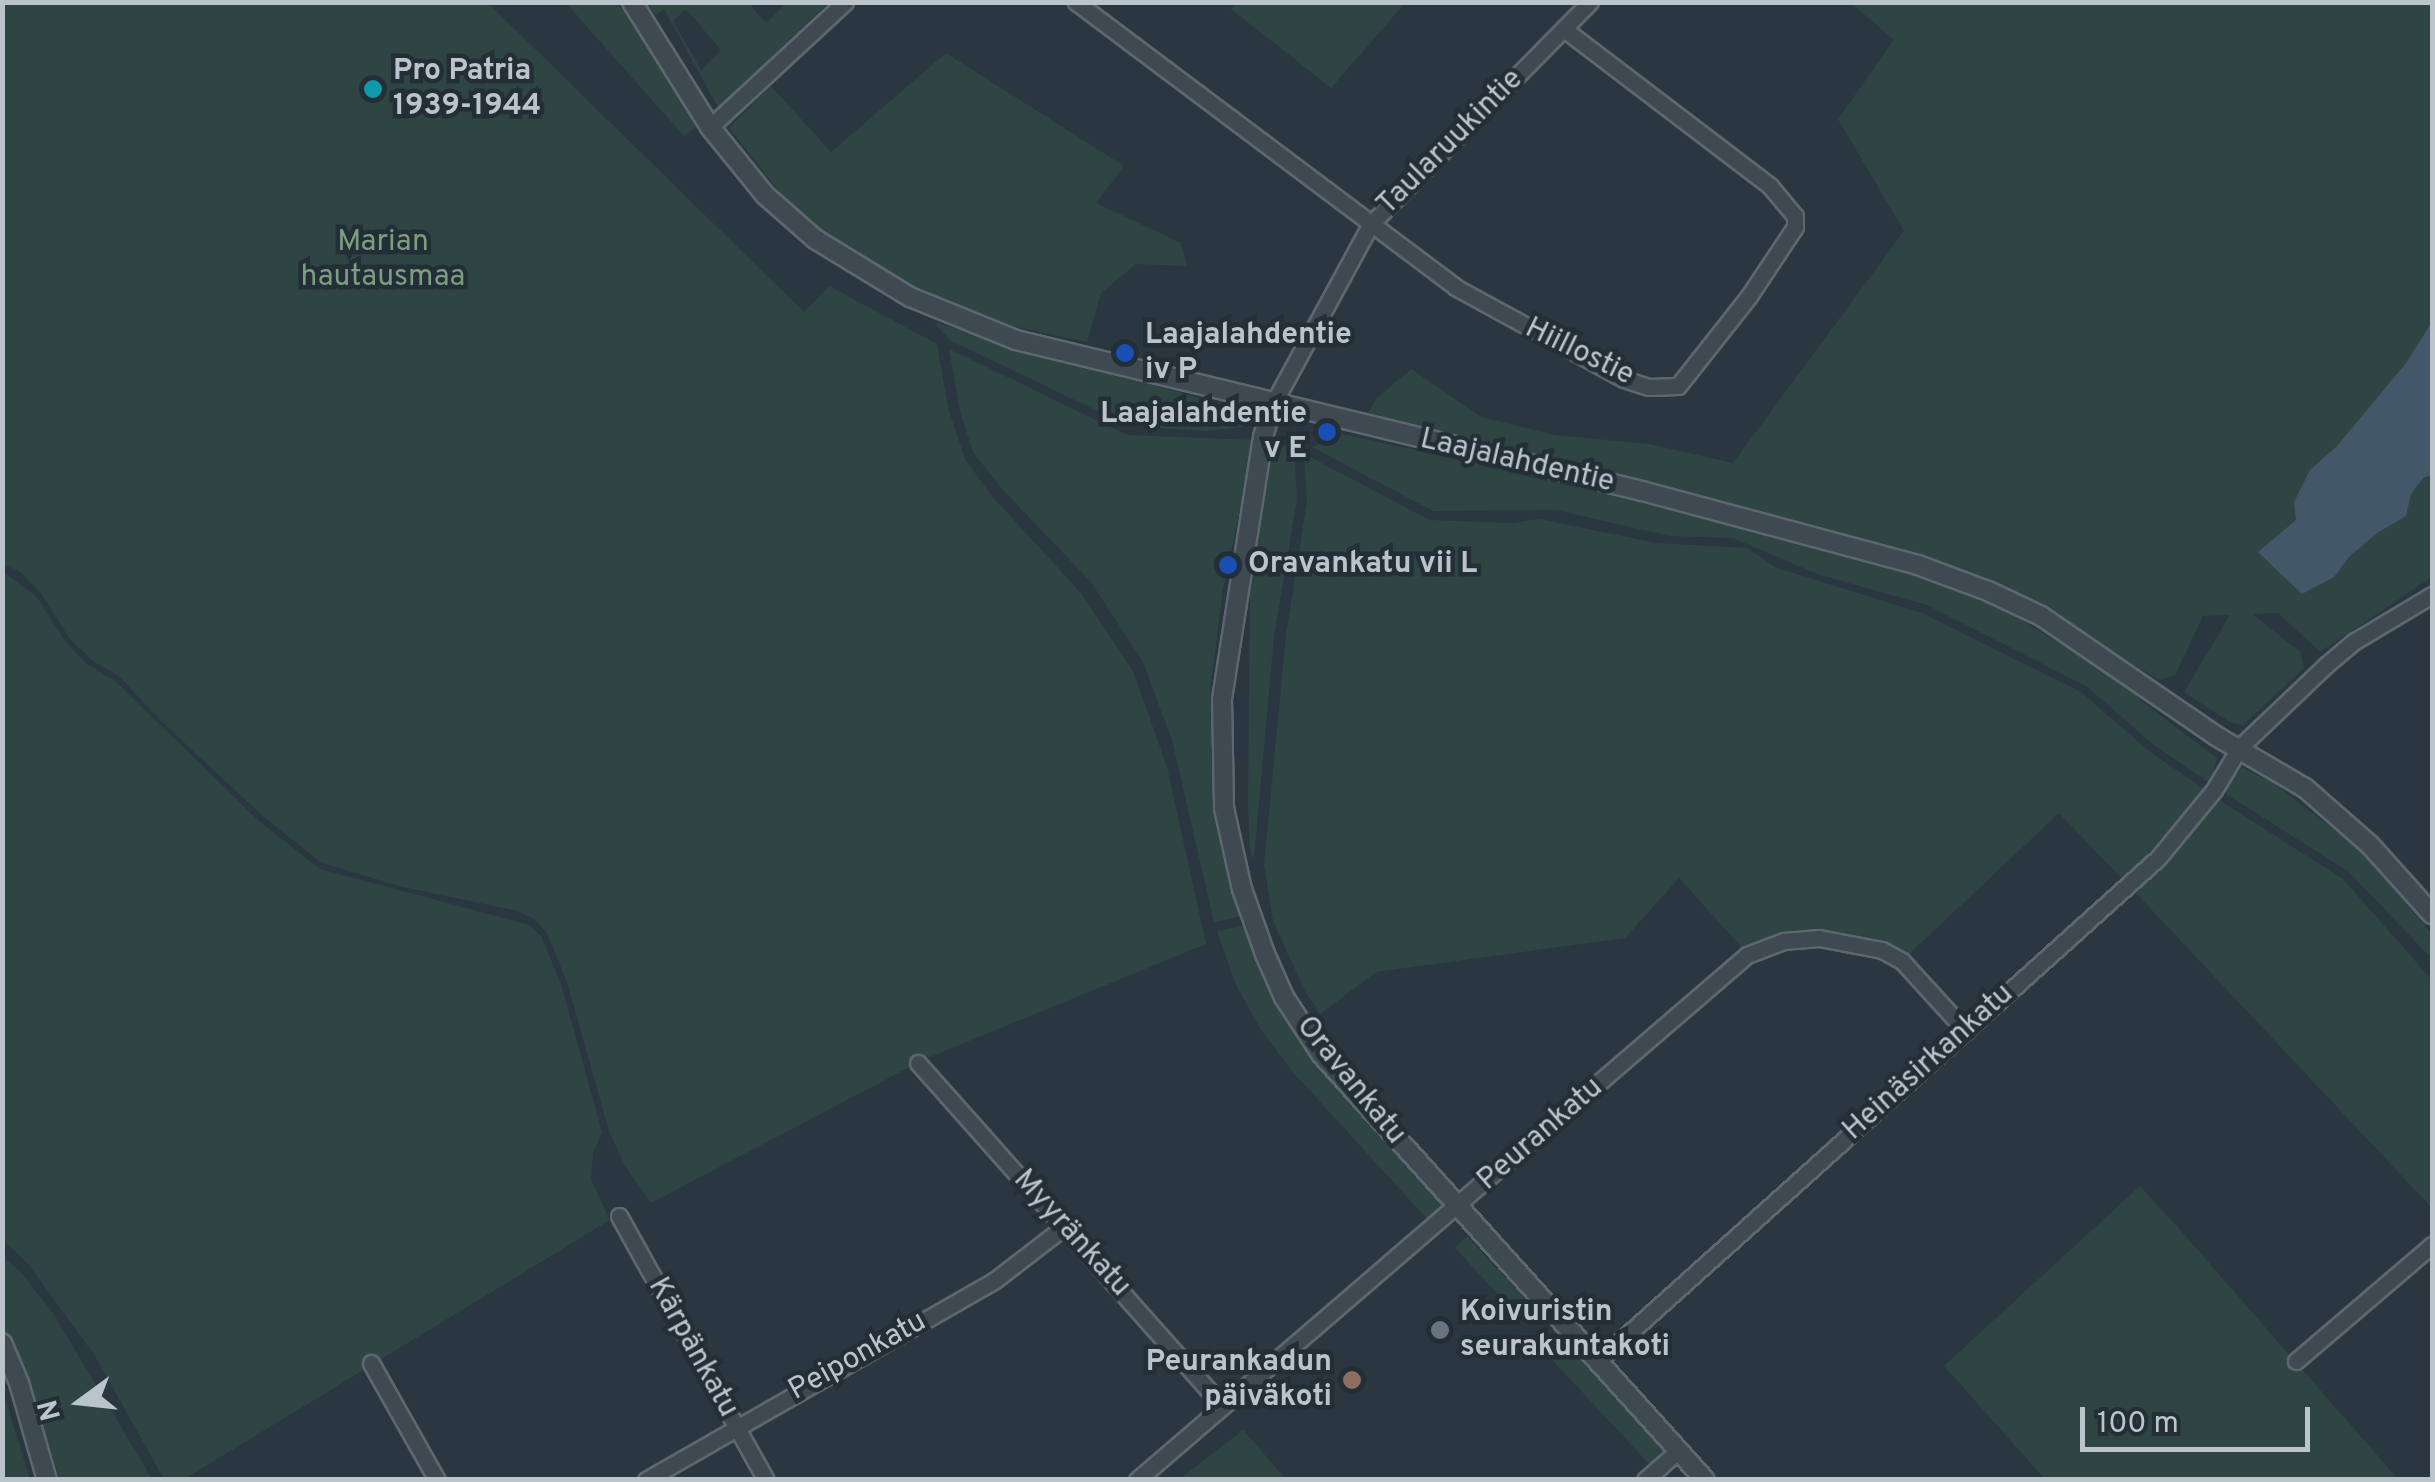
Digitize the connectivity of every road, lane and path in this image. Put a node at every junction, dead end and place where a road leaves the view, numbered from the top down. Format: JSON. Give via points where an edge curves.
{"nodes":[{"id":1,"x":632,"y":2,"type":"edge"},
{"id":2,"x":845,"y":2,"type":"edge"},
{"id":3,"x":1076,"y":2,"type":"edge"},
{"id":4,"x":1590,"y":2,"type":"edge"},
{"id":5,"x":1564,"y":29,"type":"junction"},
{"id":6,"x":710,"y":128,"type":"junction"},
{"id":7,"x":1370,"y":225,"type":"junction"},
{"id":8,"x":1273,"y":404,"type":"junction"},
{"id":9,"x":2432,"y":595,"type":"edge"},
{"id":10,"x":2240,"y":748,"type":"junction"},
{"id":11,"x":2432,"y":914,"type":"edge"},
{"id":12,"x":1966,"y":1030,"type":"junction"},
{"id":13,"x":918,"y":1063,"type":"dead end"},
{"id":14,"x":1456,"y":1208,"type":"junction"},
{"id":15,"x":619,"y":1216,"type":"dead end"},
{"id":16,"x":1065,"y":1226,"type":"junction"},
{"id":17,"x":2432,"y":1246,"type":"edge"},
{"id":18,"x":2,"y":1343,"type":"edge"},
{"id":19,"x":1598,"y":1361,"type":"junction"},
{"id":20,"x":2296,"y":1361,"type":"dead end"},
{"id":21,"x":372,"y":1363,"type":"dead end"},
{"id":22,"x":2,"y":1372,"type":"edge"},
{"id":23,"x":1223,"y":1406,"type":"junction"},
{"id":24,"x":736,"y":1425,"type":"junction"},
{"id":25,"x":34,"y":1440,"type":"junction"},
{"id":26,"x":1679,"y":1450,"type":"junction"},
{"id":27,"x":47,"y":1480,"type":"edge"},
{"id":28,"x":437,"y":1480,"type":"edge"},
{"id":29,"x":646,"y":1480,"type":"edge"},
{"id":30,"x":766,"y":1480,"type":"edge"},
{"id":31,"x":1138,"y":1480,"type":"edge"},
{"id":32,"x":1645,"y":1480,"type":"edge"},
{"id":33,"x":1705,"y":1480,"type":"edge"}],
"edges":[{"from":1,"to":6,"type":"street","name":"Laajalahdentie"},
{"from":2,"to":6,"type":"street"},
{"from":3,"to":7,"type":"street","name":"Hiillostie"},
{"from":4,"to":5,"type":"street","name":"Taularuukintie"},
{"from":5,"to":7,"type":"street","name":"Taularuukintie"},
{"from":5,"to":7,"type":"street","name":"Hiillostie","via":[[1770,186],[1795,216],[1786,242],[1694,371],[1667,388],[1624,380],[1455,286]]},
{"from":6,"to":8,"type":"street","name":"Laajalahdentie","via":[[787,218],[910,297],[1016,340]]},
{"from":7,"to":8,"type":"street","name":"Taularuukintie"},
{"from":8,"to":10,"type":"street","name":"Laajalahdentie","via":[[1918,565],[2041,616]]},
{"from":8,"to":14,"type":"street","name":"Oravankatu","via":[[1262,438],[1222,700],[1222,796],[1242,890],[1284,997],[1322,1055]]},
{"from":9,"to":10,"type":"street","name":"Heinäsirkankatu","via":[[2356,642]]},
{"from":10,"to":11,"type":"street","name":"Laajalahdentie","via":[[2305,788],[2370,845]]},
{"from":10,"to":12,"type":"street","name":"Heinäsirkankatu","via":[[2158,858]]},
{"from":12,"to":14,"type":"street","name":"Peurankatu","via":[[1902,960],[1882,950],[1819,938],[1769,945],[1720,977]]},
{"from":12,"to":19,"type":"street","name":"Heinäsirkankatu"},
{"from":13,"to":16,"type":"street","name":"Myyränkatu"},
{"from":14,"to":19,"type":"street","name":"Oravankatu"},
{"from":14,"to":23,"type":"street","name":"Peurankatu"},
{"from":15,"to":24,"type":"street","name":"Kärpänkatu"},
{"from":16,"to":23,"type":"street","name":"Myyränkatu"},
{"from":16,"to":24,"type":"street","name":"Peiponkatu","via":[[995,1280]]},
{"from":17,"to":20,"type":"street"},
{"from":18,"to":25,"type":"street"},
{"from":19,"to":26,"type":"street","name":"Oravankatu"},
{"from":21,"to":28,"type":"street"},
{"from":22,"to":25,"type":"street"},
{"from":23,"to":31,"type":"street","name":"Peurankatu"},
{"from":24,"to":29,"type":"street","name":"Peiponkatu"},
{"from":24,"to":30,"type":"street","name":"Kärpänkatu"},
{"from":25,"to":27,"type":"street"},
{"from":26,"to":32,"type":"street"},
{"from":26,"to":33,"type":"street","name":"Oravankatu"}]}
